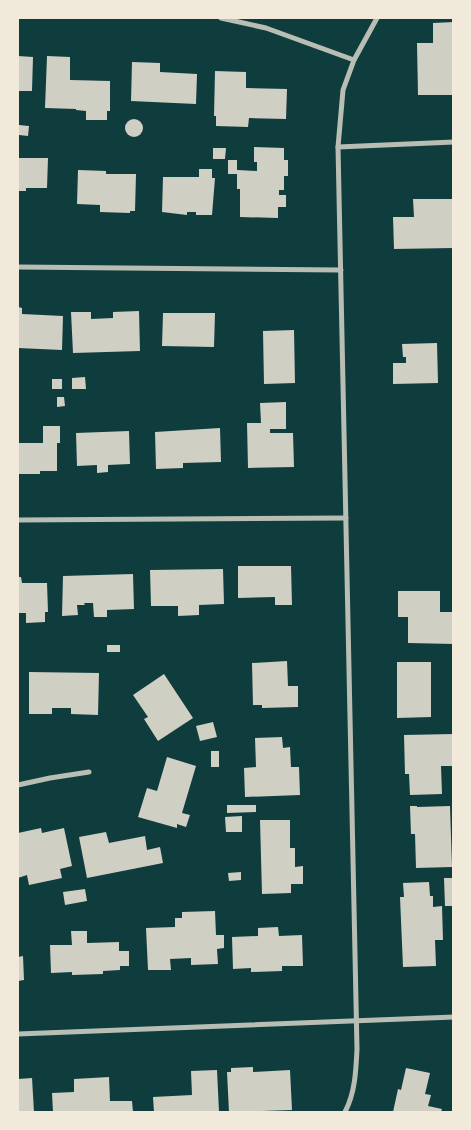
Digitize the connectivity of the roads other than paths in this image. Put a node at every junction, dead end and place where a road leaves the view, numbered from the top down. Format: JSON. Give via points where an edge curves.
{"nodes":[{"id":1,"x":221,"y":18,"type":"edge"},
{"id":2,"x":377,"y":18,"type":"edge"},
{"id":3,"x":354,"y":60,"type":"junction"},
{"id":4,"x":454,"y":142,"type":"edge"},
{"id":5,"x":338,"y":148,"type":"junction"},
{"id":6,"x":18,"y":267,"type":"edge"},
{"id":7,"x":341,"y":270,"type":"junction"},
{"id":8,"x":346,"y":518,"type":"junction"},
{"id":9,"x":18,"y":520,"type":"edge"},
{"id":10,"x":88,"y":772,"type":"dead end"},
{"id":11,"x":18,"y":785,"type":"edge"},
{"id":12,"x":454,"y":1017,"type":"edge"},
{"id":13,"x":356,"y":1022,"type":"junction"},
{"id":14,"x":18,"y":1034,"type":"edge"},
{"id":15,"x":345,"y":1112,"type":"edge"}],
"edges":[{"from":1,"to":3,"type":"street","via":[[266,28]]},
{"from":2,"to":3,"type":"street"},
{"from":3,"to":5,"type":"street","via":[[343,90]]},
{"from":4,"to":5,"type":"street"},
{"from":5,"to":7,"type":"street"},
{"from":6,"to":7,"type":"street"},
{"from":7,"to":8,"type":"street"},
{"from":8,"to":9,"type":"street"},
{"from":8,"to":13,"type":"street"},
{"from":10,"to":11,"type":"street"},
{"from":12,"to":13,"type":"street"},
{"from":13,"to":14,"type":"street"},
{"from":13,"to":15,"type":"street","via":[[356,1070]]}]}
